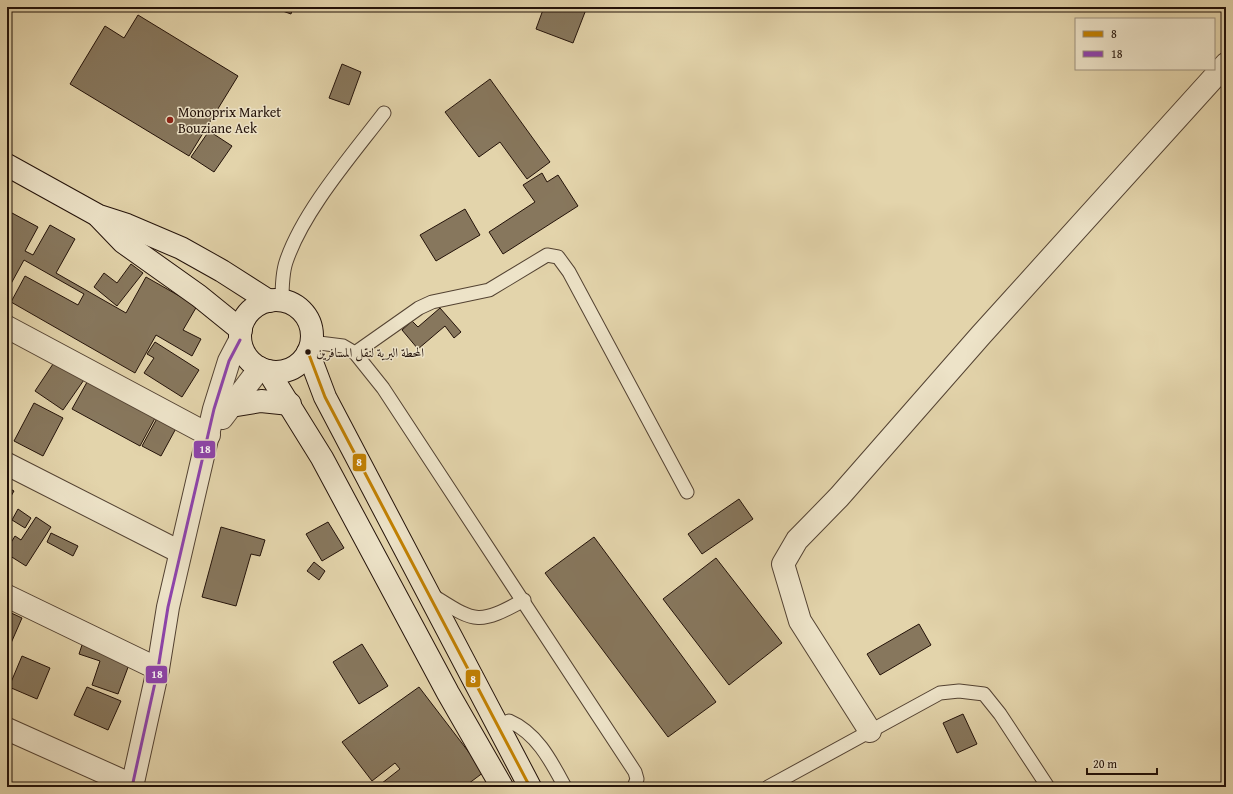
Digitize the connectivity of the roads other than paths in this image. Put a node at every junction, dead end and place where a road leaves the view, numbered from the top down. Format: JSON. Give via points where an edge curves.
{"nodes":[{"id":1,"x":1226,"y":64,"type":"edge"},
{"id":2,"x":384,"y":113,"type":"dead end"},
{"id":3,"x":7,"y":165,"type":"edge"},
{"id":4,"x":99,"y":216,"type":"junction"},
{"id":5,"x":276,"y":301,"type":"junction"},
{"id":6,"x":7,"y":327,"type":"edge"},
{"id":7,"x":241,"y":335,"type":"junction"},
{"id":8,"x":310,"y":347,"type":"junction"},
{"id":9,"x":355,"y":353,"type":"junction"},
{"id":10,"x":264,"y":370,"type":"junction"},
{"id":11,"x":290,"y":404,"type":"junction"},
{"id":12,"x":231,"y":406,"type":"junction"},
{"id":13,"x":209,"y":435,"type":"junction"},
{"id":14,"x":7,"y":464,"type":"edge"},
{"id":15,"x":687,"y":492,"type":"dead end"},
{"id":16,"x":180,"y":552,"type":"junction"},
{"id":17,"x":426,"y":591,"type":"junction"},
{"id":18,"x":7,"y":596,"type":"edge"},
{"id":19,"x":524,"y":600,"type":"junction"},
{"id":20,"x":158,"y":669,"type":"junction"},
{"id":21,"x":498,"y":726,"type":"junction"},
{"id":22,"x":7,"y":729,"type":"edge"},
{"id":23,"x":870,"y":731,"type":"junction"},
{"id":24,"x":132,"y":786,"type":"edge"},
{"id":25,"x":502,"y":787,"type":"edge"},
{"id":26,"x":530,"y":787,"type":"edge"},
{"id":27,"x":565,"y":787,"type":"edge"},
{"id":28,"x":634,"y":787,"type":"edge"},
{"id":29,"x":768,"y":787,"type":"edge"},
{"id":30,"x":1048,"y":787,"type":"edge"}],
"edges":[{"from":1,"to":23,"type":"street","via":[[981,335],[839,497],[797,540],[783,564],[800,621]]},
{"from":2,"to":5,"type":"lane","via":[[330,184],[301,229],[286,262]]},
{"from":3,"to":4,"type":"street"},
{"from":4,"to":5,"type":"street","via":[[127,224],[181,248]]},
{"from":4,"to":7,"type":"street","via":[[123,242],[199,296]]},
{"from":5,"to":7,"type":"street","via":[[259,305],[250,311],[244,320]]},
{"from":5,"to":8,"type":"street","via":[[291,304],[305,316],[312,333]]},
{"from":6,"to":13,"type":"street"},
{"from":7,"to":10,"type":"street","via":[[247,356]]},
{"from":7,"to":13,"type":"street","via":[[221,382]]},
{"from":8,"to":9,"type":"lane","via":[[343,346]]},
{"from":8,"to":10,"type":"street","via":[[296,366],[277,372]]},
{"from":8,"to":17,"type":"street","via":[[325,397]]},
{"from":9,"to":15,"type":"lane","via":[[409,314],[432,302],[489,290],[547,255],[558,257],[569,272]]},
{"from":9,"to":19,"type":"lane","via":[[383,388]]},
{"from":10,"to":11,"type":"street"},
{"from":10,"to":12,"type":"street"},
{"from":11,"to":12,"type":"street","via":[[261,401]]},
{"from":11,"to":25,"type":"street"},
{"from":12,"to":13,"type":"street"},
{"from":13,"to":16,"type":"street"},
{"from":14,"to":16,"type":"street"},
{"from":16,"to":20,"type":"street"},
{"from":17,"to":19,"type":"lane","via":[[471,617],[495,616]]},
{"from":17,"to":21,"type":"street"},
{"from":18,"to":20,"type":"street"},
{"from":19,"to":28,"type":"lane","via":[[635,772],[637,779]]},
{"from":20,"to":24,"type":"street"},
{"from":21,"to":26,"type":"street"},
{"from":21,"to":27,"type":"lane","via":[[509,721],[527,731],[539,743]]},
{"from":22,"to":24,"type":"street"},
{"from":23,"to":29,"type":"lane"},
{"from":23,"to":30,"type":"lane","via":[[940,693],[959,691],[984,694]]}]}
